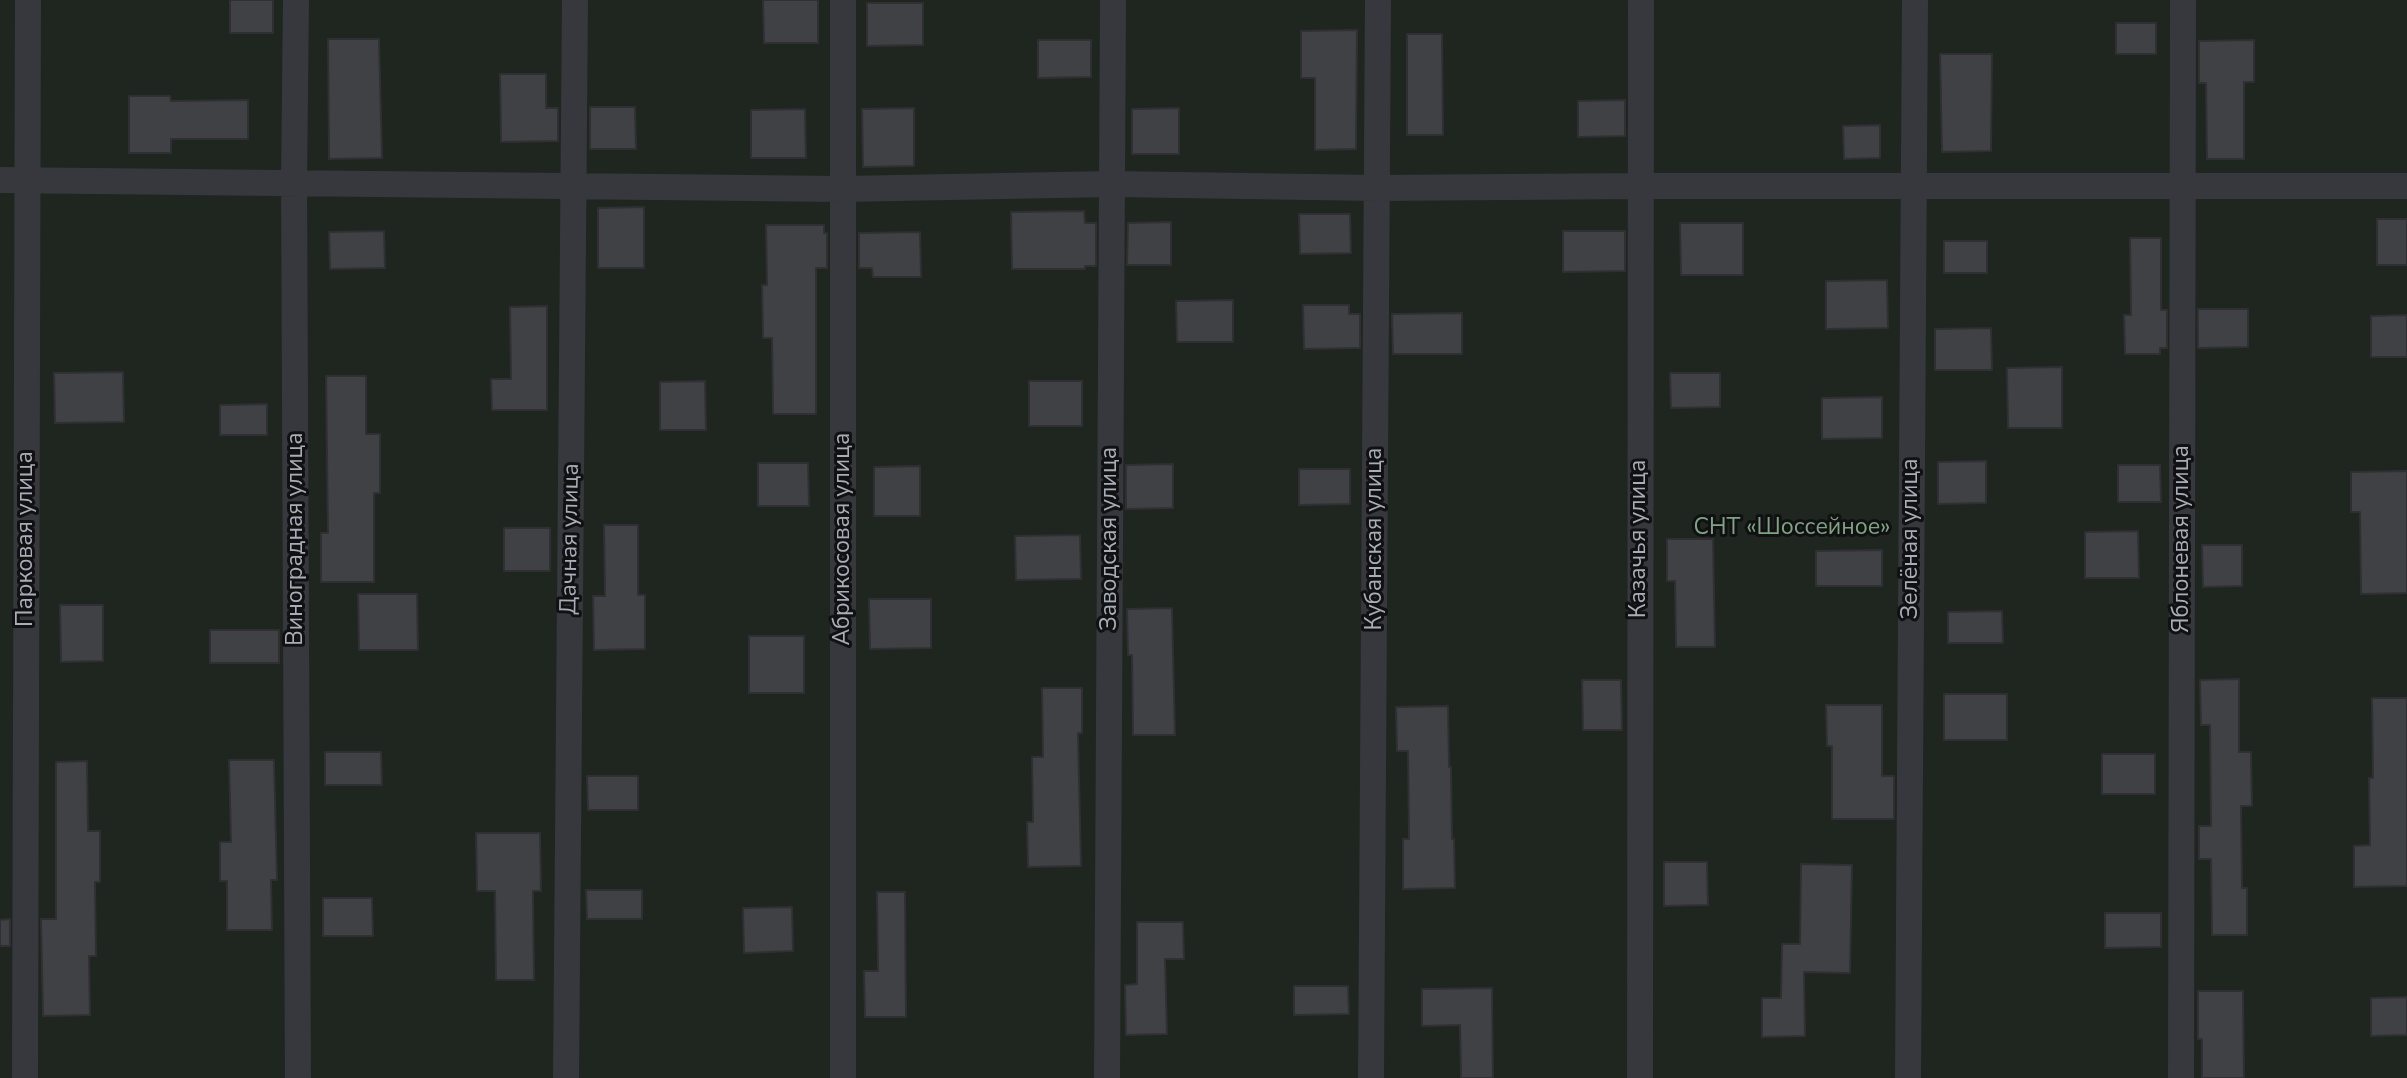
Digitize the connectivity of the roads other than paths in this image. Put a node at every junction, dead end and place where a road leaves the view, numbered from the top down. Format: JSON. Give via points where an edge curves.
{"nodes":[{"id":1,"x":28,"y":0,"type":"edge"},
{"id":2,"x":296,"y":0,"type":"edge"},
{"id":3,"x":575,"y":0,"type":"edge"},
{"id":4,"x":843,"y":0,"type":"edge"},
{"id":5,"x":1113,"y":0,"type":"edge"},
{"id":6,"x":1377,"y":0,"type":"edge"},
{"id":7,"x":1641,"y":0,"type":"edge"},
{"id":8,"x":1915,"y":0,"type":"edge"},
{"id":9,"x":2183,"y":0,"type":"edge"},
{"id":10,"x":13,"y":180,"type":"edge"},
{"id":11,"x":295,"y":182,"type":"junction"},
{"id":12,"x":1112,"y":184,"type":"junction"},
{"id":13,"x":575,"y":186,"type":"junction"},
{"id":14,"x":1639,"y":186,"type":"junction"},
{"id":15,"x":2407,"y":186,"type":"edge"},
{"id":16,"x":1913,"y":187,"type":"junction"},
{"id":17,"x":2183,"y":187,"type":"junction"},
{"id":18,"x":1377,"y":188,"type":"junction"},
{"id":19,"x":842,"y":189,"type":"junction"},
{"id":20,"x":25,"y":1078,"type":"edge"},
{"id":21,"x":298,"y":1078,"type":"edge"},
{"id":22,"x":566,"y":1078,"type":"edge"},
{"id":23,"x":843,"y":1078,"type":"edge"},
{"id":24,"x":1107,"y":1078,"type":"edge"},
{"id":25,"x":1371,"y":1078,"type":"edge"},
{"id":26,"x":1640,"y":1078,"type":"edge"},
{"id":27,"x":1908,"y":1078,"type":"edge"},
{"id":28,"x":2181,"y":1078,"type":"edge"}],
"edges":[{"from":1,"to":10,"type":"street","name":"Парковая улица"},
{"from":2,"to":11,"type":"street","name":"Виноградная улица"},
{"from":3,"to":13,"type":"street","name":"Дачная улица"},
{"from":4,"to":19,"type":"street","name":"Абрикосовая улица"},
{"from":5,"to":12,"type":"street","name":"Заводская улица"},
{"from":6,"to":18,"type":"street","name":"Кубанская улица"},
{"from":7,"to":14,"type":"street","name":"Казачья улица"},
{"from":8,"to":16,"type":"street","name":"Зелёная улица"},
{"from":9,"to":17,"type":"street","name":"Яблоневая улица"},
{"from":10,"to":11,"type":"street"},
{"from":10,"to":20,"type":"street","name":"Парковая улица"},
{"from":11,"to":13,"type":"street"},
{"from":11,"to":21,"type":"street","name":"Виноградная улица"},
{"from":12,"to":18,"type":"street"},
{"from":12,"to":19,"type":"street"},
{"from":12,"to":24,"type":"street","name":"Заводская улица"},
{"from":13,"to":19,"type":"street"},
{"from":13,"to":22,"type":"street","name":"Дачная улица"},
{"from":14,"to":16,"type":"street"},
{"from":14,"to":18,"type":"street"},
{"from":14,"to":26,"type":"street","name":"Казачья улица"},
{"from":15,"to":17,"type":"street"},
{"from":16,"to":17,"type":"street"},
{"from":16,"to":27,"type":"street","name":"Зелёная улица"},
{"from":17,"to":28,"type":"street","name":"Яблоневая улица"},
{"from":18,"to":25,"type":"street","name":"Кубанская улица"},
{"from":19,"to":23,"type":"street","name":"Абрикосовая улица"}]}
